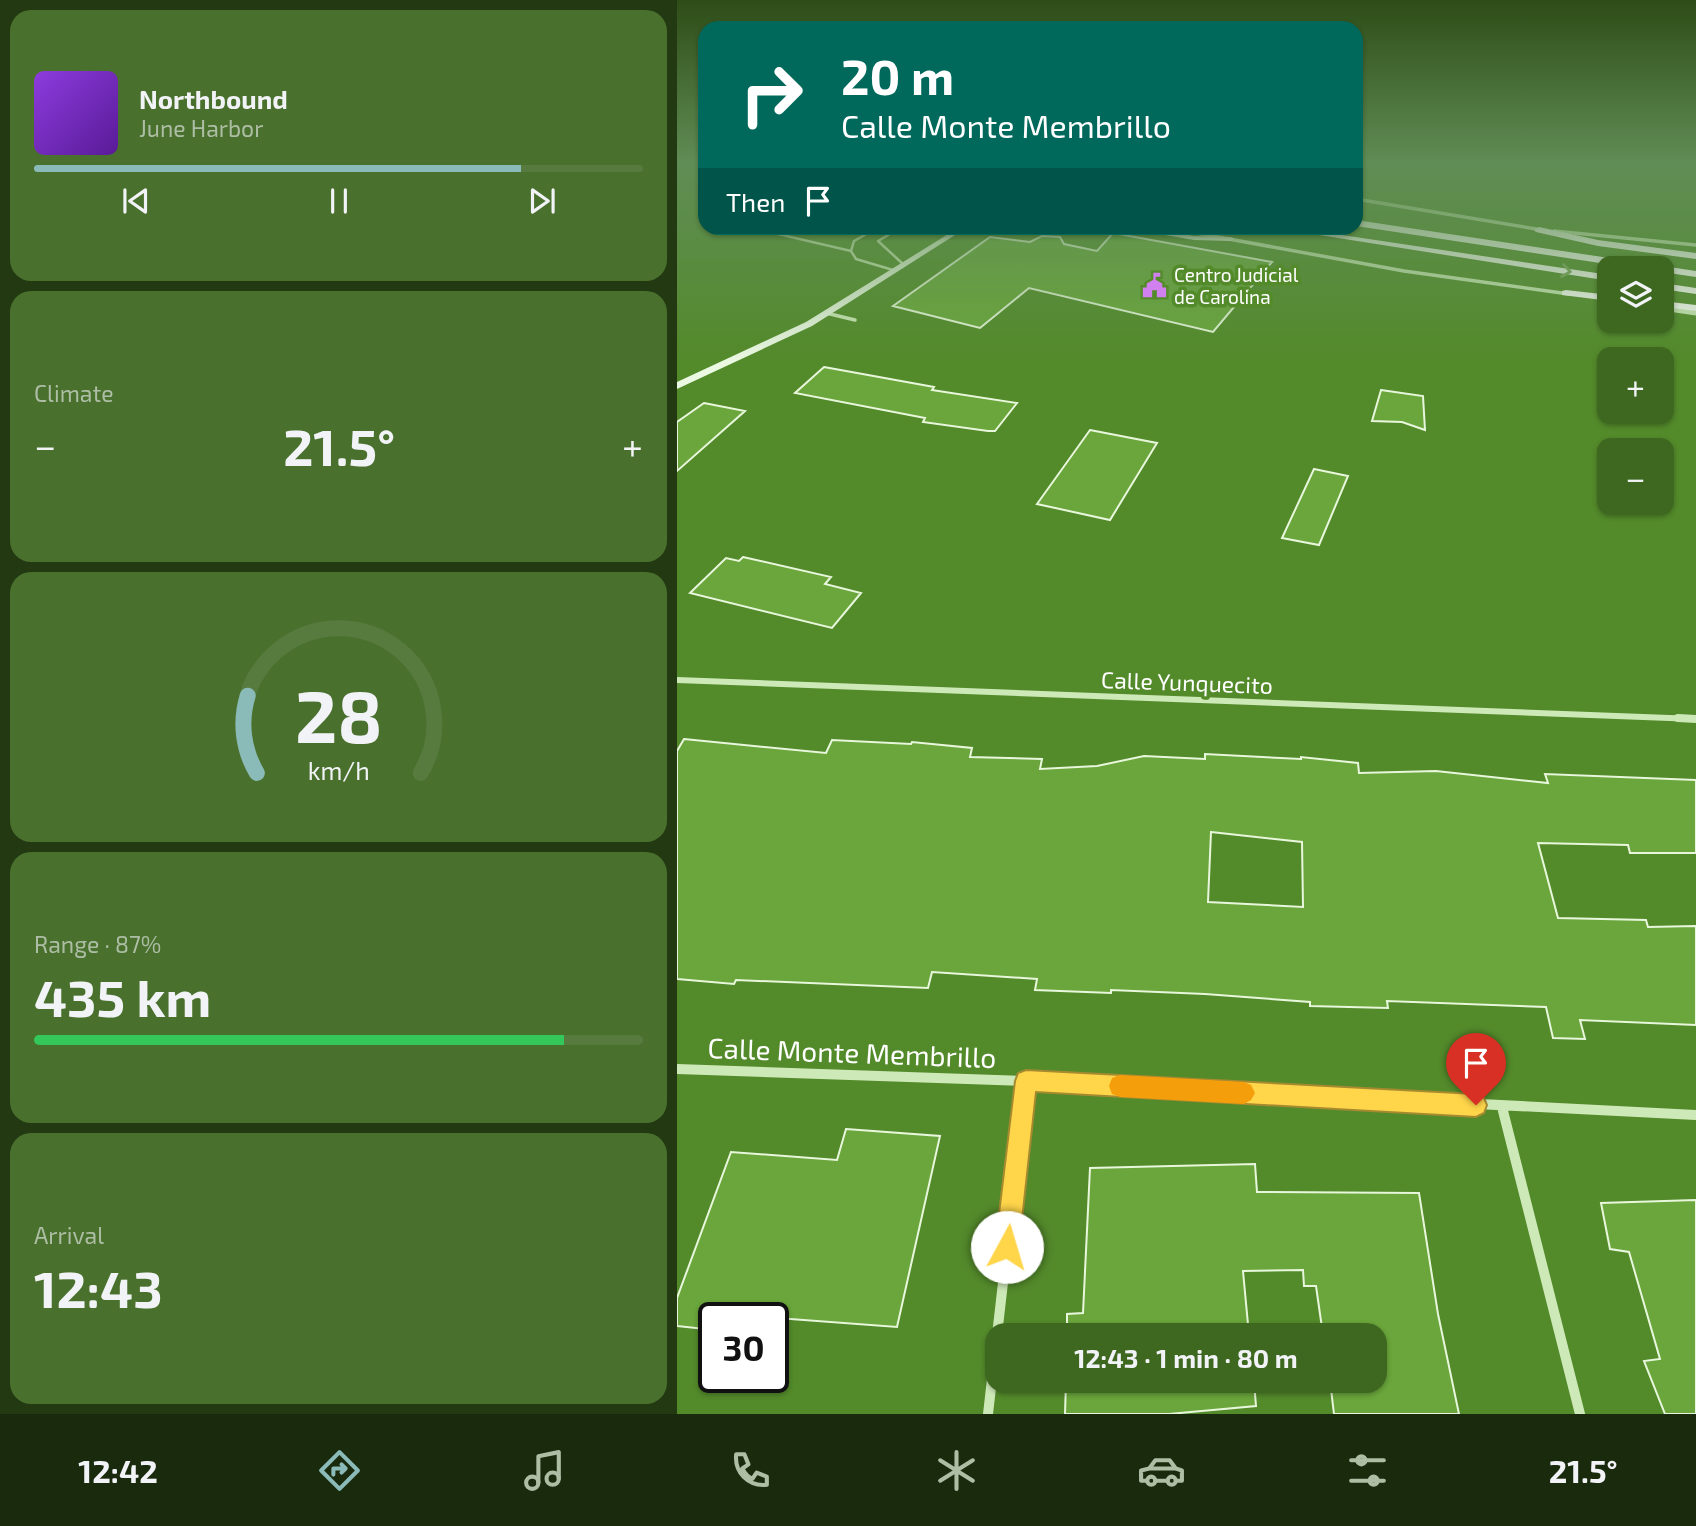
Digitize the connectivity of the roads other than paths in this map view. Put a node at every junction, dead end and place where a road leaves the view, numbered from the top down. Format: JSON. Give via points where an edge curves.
{"nodes":[{"id":1,"x":1396,"y":229,"type":"edge"},
{"id":2,"x":1533,"y":229,"type":"edge"},
{"id":3,"x":1539,"y":230,"type":"junction"},
{"id":4,"x":782,"y":235,"type":"edge"},
{"id":5,"x":865,"y":235,"type":"edge"},
{"id":6,"x":888,"y":235,"type":"edge"},
{"id":7,"x":943,"y":235,"type":"edge"},
{"id":8,"x":949,"y":235,"type":"edge"},
{"id":9,"x":952,"y":235,"type":"edge"},
{"id":10,"x":1177,"y":235,"type":"edge"},
{"id":11,"x":1208,"y":235,"type":"edge"},
{"id":12,"x":1326,"y":235,"type":"edge"},
{"id":13,"x":943,"y":238,"type":"junction"},
{"id":14,"x":1231,"y":239,"type":"junction"},
{"id":15,"x":1696,"y":245,"type":"edge"},
{"id":16,"x":851,"y":251,"type":"junction"},
{"id":17,"x":1696,"y":256,"type":"edge"},
{"id":18,"x":1597,"y":259,"type":"edge"},
{"id":19,"x":903,"y":264,"type":"junction"},
{"id":20,"x":893,"y":270,"type":"junction"},
{"id":21,"x":1674,"y":271,"type":"edge"},
{"id":22,"x":1696,"y":274,"type":"edge"},
{"id":23,"x":1597,"y":276,"type":"edge"},
{"id":24,"x":1674,"y":288,"type":"edge"},
{"id":25,"x":1696,"y":291,"type":"edge"},
{"id":26,"x":1566,"y":293,"type":"joint"},
{"id":27,"x":1597,"y":297,"type":"edge"},
{"id":28,"x":1674,"y":308,"type":"edge"},
{"id":29,"x":1696,"y":311,"type":"edge"},
{"id":30,"x":826,"y":313,"type":"junction"},
{"id":31,"x":854,"y":320,"type":"dead end"},
{"id":32,"x":677,"y":386,"type":"edge"},
{"id":33,"x":677,"y":680,"type":"edge"},
{"id":34,"x":1696,"y":719,"type":"edge"},
{"id":35,"x":677,"y":1069,"type":"edge"},
{"id":36,"x":1026,"y":1081,"type":"junction"},
{"id":37,"x":1502,"y":1107,"type":"junction"},
{"id":38,"x":1696,"y":1115,"type":"edge"},
{"id":39,"x":988,"y":1414,"type":"edge"},
{"id":40,"x":1579,"y":1414,"type":"edge"}],
"edges":[{"from":1,"to":18,"type":"main road"},
{"from":2,"to":3,"type":"street"},
{"from":3,"to":15,"type":"street"},
{"from":3,"to":17,"type":"main road"},
{"from":4,"to":16,"type":"lane"},
{"from":5,"to":16,"type":"lane","via":[[854,241]]},
{"from":6,"to":19,"type":"lane","via":[[878,241]]},
{"from":7,"to":13,"type":"street"},
{"from":8,"to":13,"type":"street"},
{"from":9,"to":13,"type":"street"},
{"from":10,"to":14,"type":"street"},
{"from":11,"to":14,"type":"street"},
{"from":12,"to":23,"type":"main road","one_way":true},
{"from":13,"to":19,"type":"street"},
{"from":14,"to":26,"type":"street","via":[[1404,271]]},
{"from":16,"to":20,"type":"lane","via":[[856,258]]},
{"from":19,"to":20,"type":"street"},
{"from":20,"to":30,"type":"street"},
{"from":21,"to":22,"type":"main road"},
{"from":24,"to":25,"type":"main road"},
{"from":26,"to":27,"type":"main road"},
{"from":28,"to":29,"type":"main road"},
{"from":30,"to":31,"type":"lane"},
{"from":30,"to":32,"type":"street"},
{"from":33,"to":34,"type":"street","name":"Calle Yunquecito"},
{"from":35,"to":36,"type":"street","name":"Calle Monte Membrillo"},
{"from":36,"to":37,"type":"street","name":"Calle Monte Membrillo"},
{"from":36,"to":39,"type":"street"},
{"from":37,"to":38,"type":"street","name":"Calle Monte Membrillo"},
{"from":37,"to":40,"type":"street"}]}
